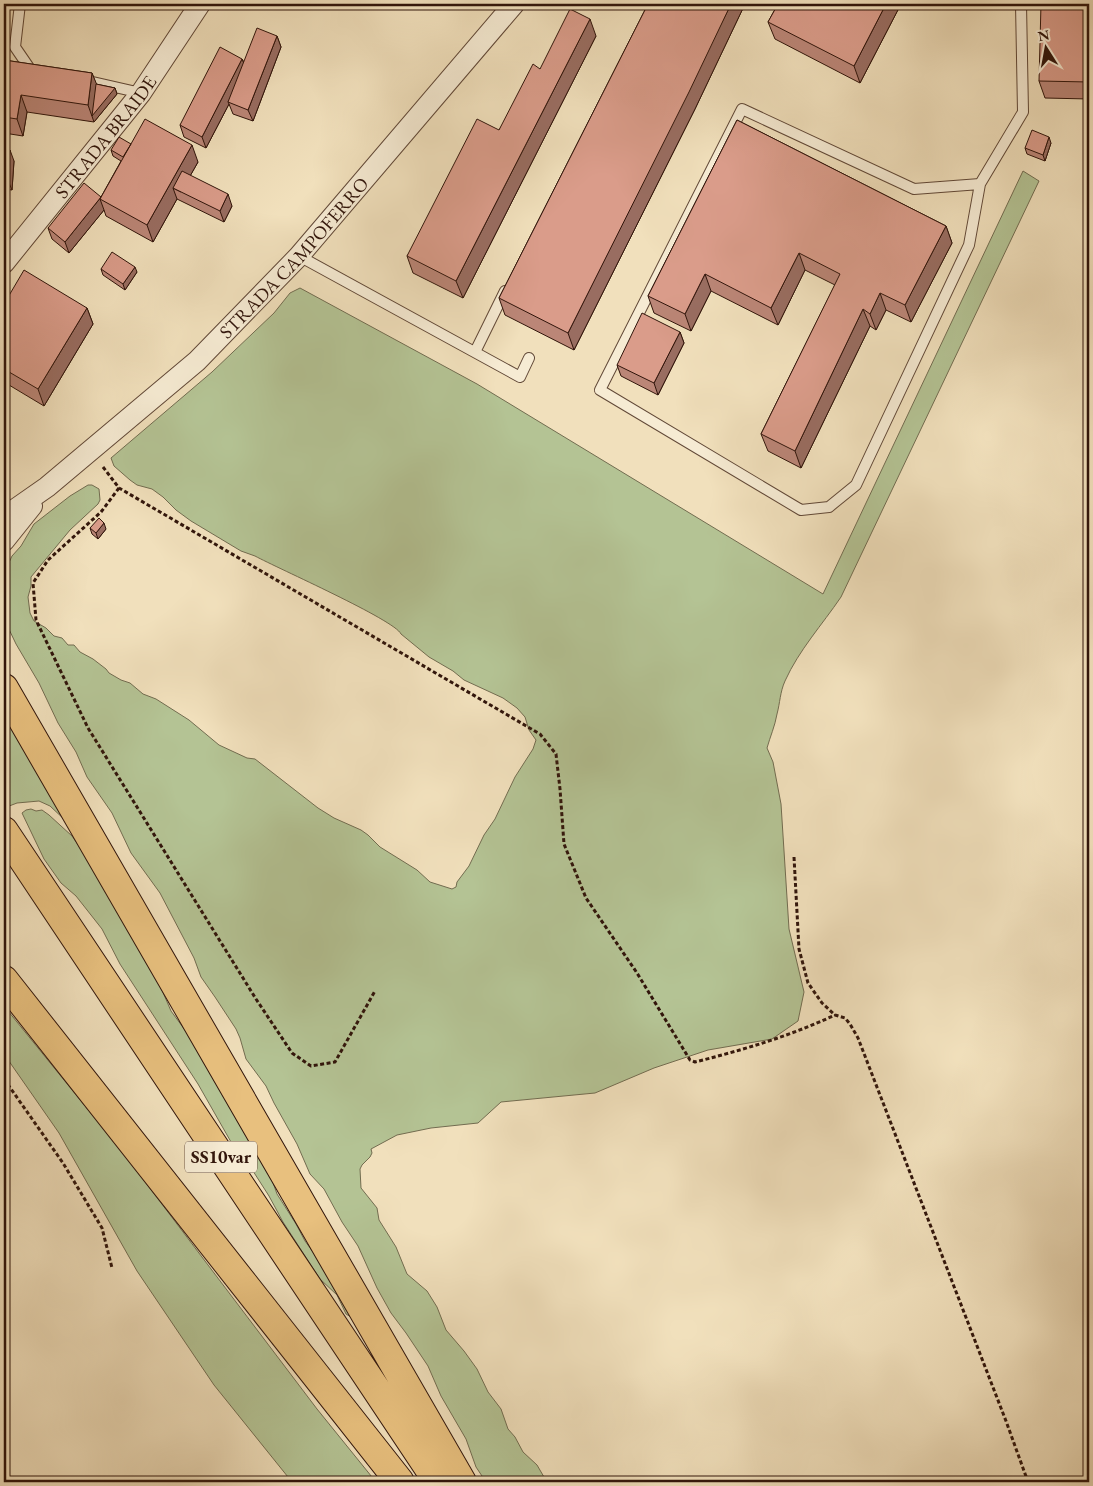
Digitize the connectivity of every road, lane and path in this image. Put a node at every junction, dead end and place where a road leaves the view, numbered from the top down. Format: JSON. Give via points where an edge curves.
{"nodes":[{"id":1,"x":20,"y":4,"type":"edge"},
{"id":2,"x":200,"y":4,"type":"edge"},
{"id":3,"x":514,"y":4,"type":"edge"},
{"id":4,"x":1021,"y":4,"type":"edge"},
{"id":5,"x":12,"y":65,"type":"edge"},
{"id":6,"x":75,"y":78,"type":"edge"},
{"id":7,"x":141,"y":93,"type":"junction"},
{"id":8,"x":980,"y":184,"type":"junction"},
{"id":9,"x":299,"y":256,"type":"junction"},
{"id":10,"x":4,"y":263,"type":"edge"},
{"id":11,"x":511,"y":281,"type":"edge"},
{"id":12,"x":475,"y":352,"type":"junction"},
{"id":13,"x":529,"y":358,"type":"dead end"},
{"id":14,"x":91,"y":451,"type":"junction"},
{"id":15,"x":47,"y":487,"type":"junction"},
{"id":16,"x":119,"y":488,"type":"junction"},
{"id":17,"x":4,"y":517,"type":"edge"},
{"id":18,"x":4,"y":541,"type":"edge"},
{"id":19,"x":4,"y":688,"type":"edge"},
{"id":20,"x":4,"y":831,"type":"edge"},
{"id":21,"x":794,"y":858,"type":"dead end"},
{"id":22,"x":4,"y":980,"type":"edge"},
{"id":23,"x":375,"y":991,"type":"dead end"},
{"id":24,"x":835,"y":1015,"type":"junction"},
{"id":25,"x":4,"y":1079,"type":"edge"},
{"id":26,"x":112,"y":1268,"type":"dead end"},
{"id":27,"x":400,"y":1482,"type":"edge"},
{"id":28,"x":438,"y":1482,"type":"edge"},
{"id":29,"x":462,"y":1482,"type":"edge"},
{"id":30,"x":1028,"y":1482,"type":"edge"}],
"edges":[{"from":1,"to":5,"type":"lane","via":[[15,47],[32,68]]},
{"from":2,"to":7,"type":"street","name":"STRADA BRAIDE"},
{"from":3,"to":9,"type":"street","name":"STRADA CAMPOFERRO"},
{"from":4,"to":8,"type":"lane","via":[[1023,112]]},
{"from":6,"to":7,"type":"lane"},
{"from":7,"to":10,"type":"street","name":"STRADA BRAIDE"},
{"from":8,"to":8,"type":"lane","via":[[914,189],[742,109],[600,390],[801,510],[829,507],[856,485],[969,244]]},
{"from":9,"to":12,"type":"lane"},
{"from":9,"to":14,"type":"street","name":"STRADA CAMPOFERRO","via":[[197,361]]},
{"from":11,"to":12,"type":"lane"},
{"from":12,"to":13,"type":"lane","via":[[520,377]]},
{"from":14,"to":15,"type":"street","name":"STRADA CAMPOFERRO"},
{"from":14,"to":16,"type":"path"},
{"from":15,"to":17,"type":"street"},
{"from":15,"to":18,"type":"street"},
{"from":16,"to":23,"type":"path","via":[[101,512],[48,560],[33,583],[36,620],[88,728],[292,1053],[312,1066],[335,1062]]},
{"from":16,"to":24,"type":"path","via":[[540,734],[556,754],[564,844],[586,898],[690,1060],[695,1062],[788,1036]]},
{"from":19,"to":29,"type":"highway"},
{"from":20,"to":28,"type":"highway","number":"SS10var"},
{"from":21,"to":24,"type":"path","via":[[799,949],[808,983]]},
{"from":22,"to":27,"type":"highway"},
{"from":24,"to":30,"type":"path","via":[[845,1018],[858,1038]]},
{"from":25,"to":26,"type":"path","via":[[63,1163],[102,1228]]}]}
